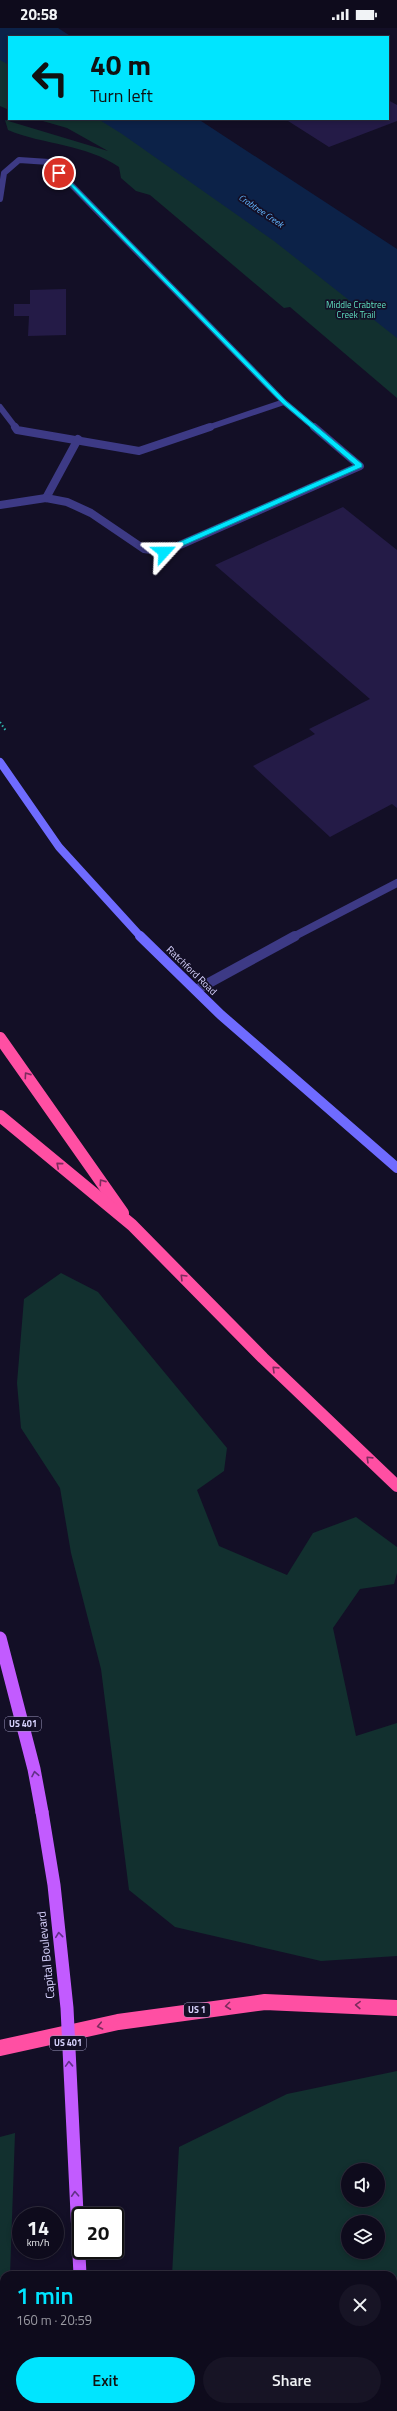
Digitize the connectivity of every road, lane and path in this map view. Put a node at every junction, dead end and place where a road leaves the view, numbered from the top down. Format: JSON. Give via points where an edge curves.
{"nodes":[{"id":1,"x":0,"y":199,"type":"edge"},
{"id":2,"x":284,"y":402,"type":"junction"},
{"id":3,"x":0,"y":407,"type":"edge"},
{"id":4,"x":78,"y":440,"type":"junction"},
{"id":5,"x":46,"y":498,"type":"junction"},
{"id":6,"x":0,"y":504,"type":"edge"},
{"id":7,"x":0,"y":762,"type":"edge"},
{"id":8,"x":397,"y":883,"type":"edge"},
{"id":9,"x":196,"y":990,"type":"junction"},
{"id":10,"x":0,"y":1038,"type":"edge"},
{"id":11,"x":0,"y":1116,"type":"edge"},
{"id":12,"x":397,"y":1168,"type":"edge"},
{"id":13,"x":132,"y":1226,"type":"junction"},
{"id":14,"x":397,"y":1486,"type":"edge"},
{"id":15,"x":0,"y":1638,"type":"edge"},
{"id":16,"x":397,"y":2008,"type":"edge"},
{"id":17,"x":0,"y":2048,"type":"edge"},
{"id":18,"x":80,"y":2271,"type":"edge"}],
"edges":[{"from":1,"to":2,"type":"lane","via":[[4,173],[19,160],[49,162]]},
{"from":2,"to":4,"type":"lane","via":[[139,451]]},
{"from":2,"to":5,"type":"lane","via":[[360,466],[164,552],[144,549],[91,513],[67,502]]},
{"from":3,"to":4,"type":"lane","via":[[17,430]]},
{"from":4,"to":5,"type":"lane"},
{"from":5,"to":6,"type":"lane"},
{"from":7,"to":9,"type":"street","name":"Ratchford Road","via":[[59,846],[127,923]]},
{"from":8,"to":9,"type":"lane"},
{"from":9,"to":12,"type":"street","name":"Ratchford Road"},
{"from":13,"to":10,"type":"highway","one_way":true},
{"from":13,"to":11,"type":"highway","one_way":true},
{"from":14,"to":13,"type":"highway","one_way":true,"via":[[263,1358]]},
{"from":18,"to":15,"type":"main road","name":"Capital Boulevard","number":"US 401","one_way":true,"bridge":true,"via":[[67,2008],[54,1885],[34,1769]]},
{"from":16,"to":17,"type":"highway","number":"US 1","one_way":true,"via":[[265,2002],[118,2022]]}]}
